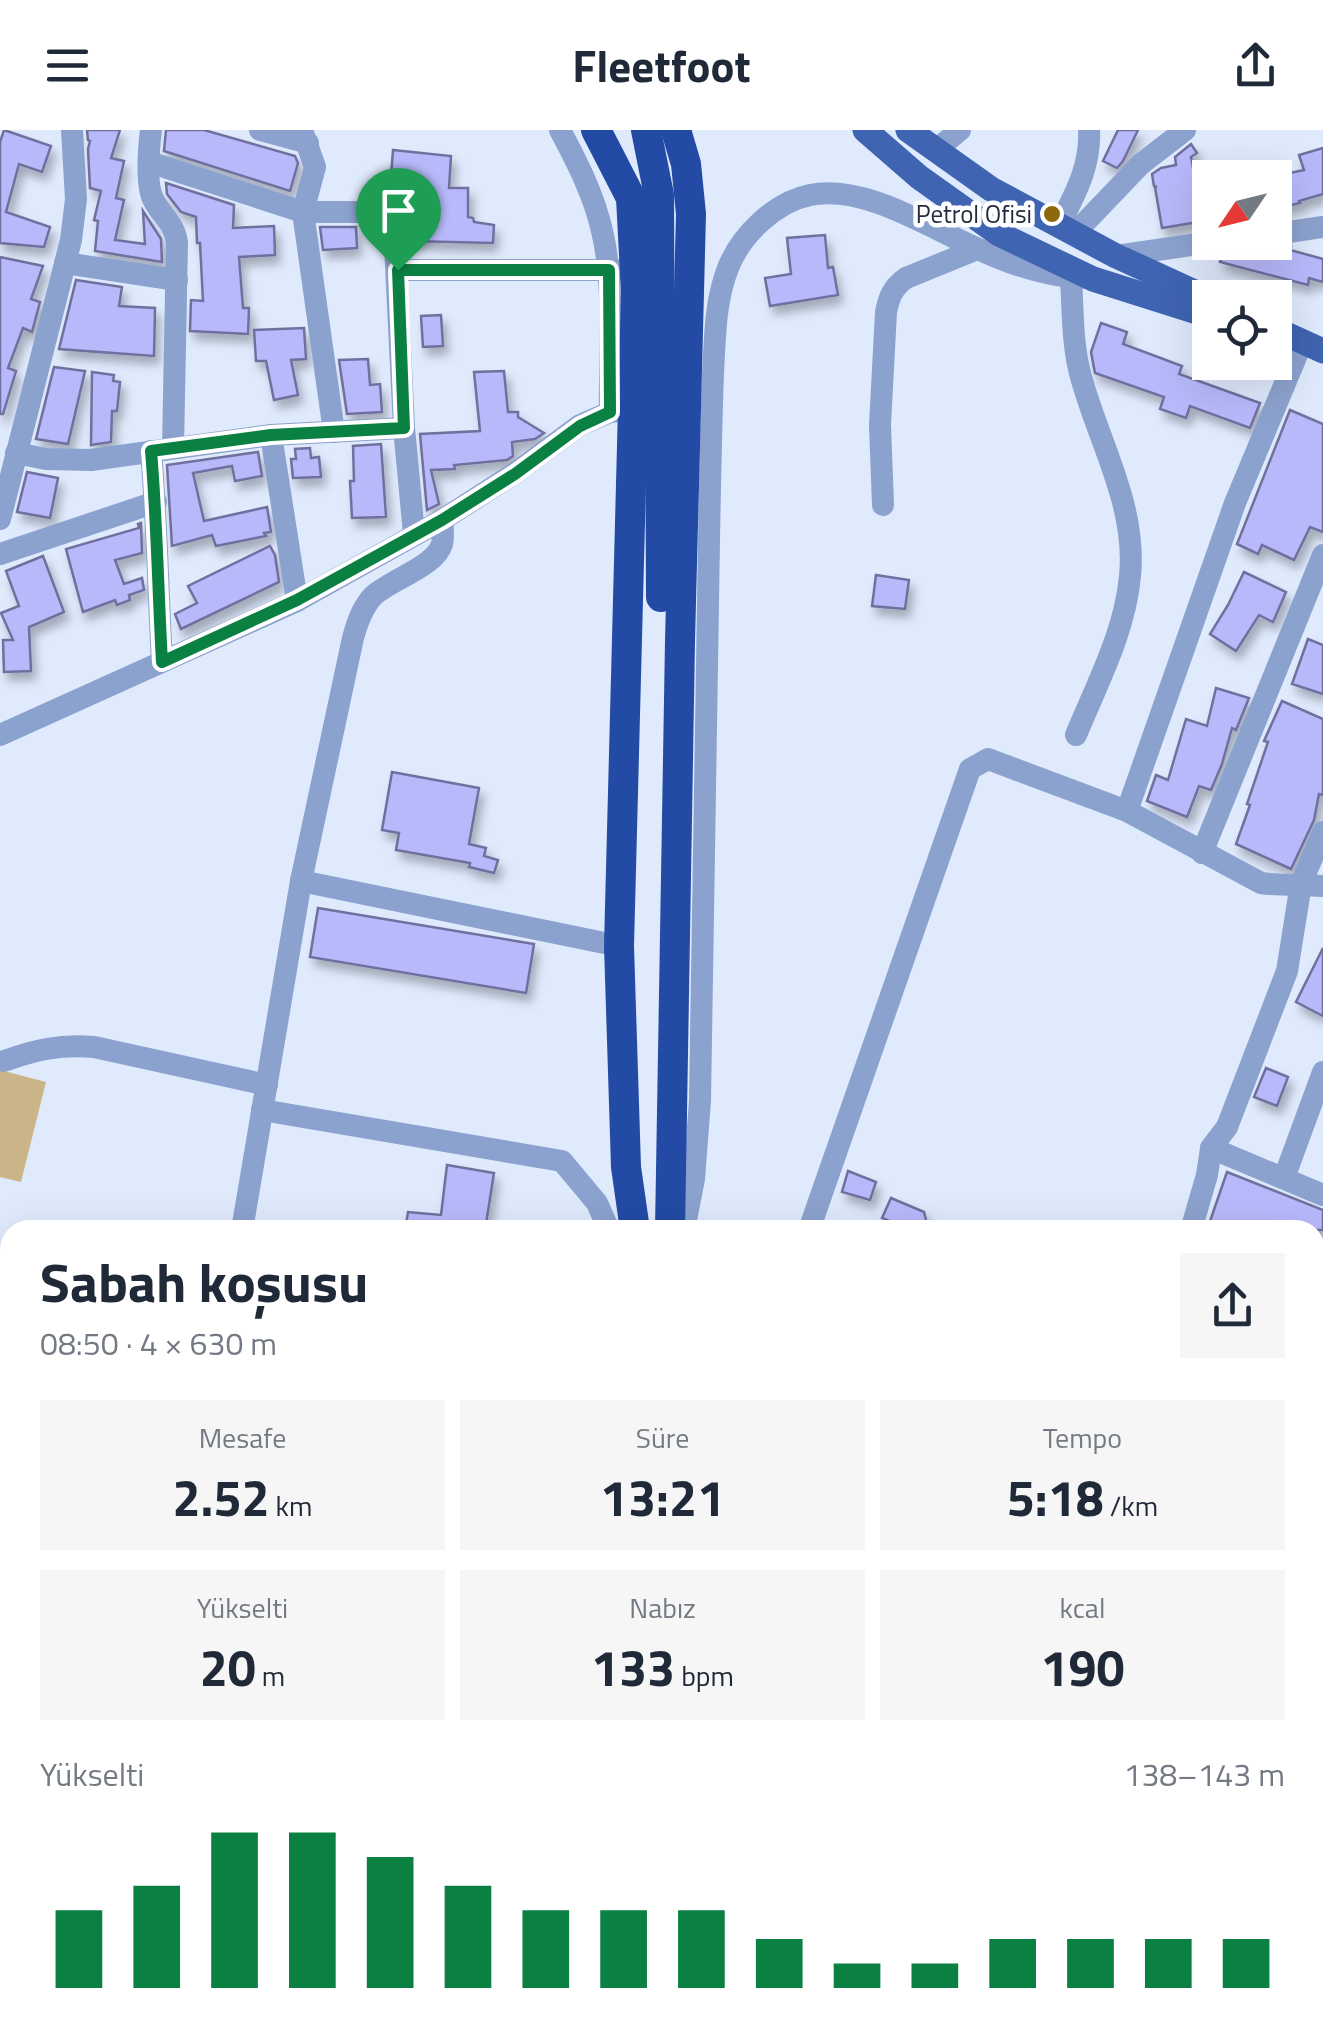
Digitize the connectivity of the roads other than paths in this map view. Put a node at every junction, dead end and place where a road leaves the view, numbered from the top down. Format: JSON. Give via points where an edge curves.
{"nodes":[{"id":1,"x":152,"y":130,"type":"edge"},
{"id":2,"x":260,"y":130,"type":"edge"},
{"id":3,"x":560,"y":130,"type":"edge"},
{"id":4,"x":596,"y":130,"type":"edge"},
{"id":5,"x":646,"y":130,"type":"edge"},
{"id":6,"x":676,"y":130,"type":"edge"},
{"id":7,"x":865,"y":130,"type":"edge"},
{"id":8,"x":908,"y":130,"type":"edge"},
{"id":9,"x":1089,"y":130,"type":"edge"},
{"id":10,"x":1157,"y":130,"type":"edge"},
{"id":11,"x":1185,"y":130,"type":"edge"},
{"id":12,"x":69,"y":131,"type":"edge"},
{"id":13,"x":305,"y":136,"type":"edge"},
{"id":14,"x":948,"y":137,"type":"edge"},
{"id":15,"x":149,"y":162,"type":"junction"},
{"id":16,"x":1141,"y":164,"type":"junction"},
{"id":17,"x":303,"y":212,"type":"junction"},
{"id":18,"x":1323,"y":227,"type":"edge"},
{"id":19,"x":1066,"y":230,"type":"junction"},
{"id":20,"x":1292,"y":232,"type":"edge"},
{"id":21,"x":1192,"y":245,"type":"edge"},
{"id":22,"x":977,"y":249,"type":"junction"},
{"id":23,"x":1116,"y":256,"type":"junction"},
{"id":24,"x":66,"y":263,"type":"junction"},
{"id":25,"x":398,"y":270,"type":"junction"},
{"id":26,"x":622,"y":270,"type":"junction"},
{"id":27,"x":1082,"y":278,"type":"junction"},
{"id":28,"x":177,"y":280,"type":"junction"},
{"id":29,"x":1192,"y":291,"type":"edge"},
{"id":30,"x":1192,"y":311,"type":"edge"},
{"id":31,"x":1292,"y":340,"type":"edge"},
{"id":32,"x":1316,"y":350,"type":"edge"},
{"id":33,"x":621,"y":410,"type":"junction"},
{"id":34,"x":404,"y":428,"type":"junction"},
{"id":35,"x":334,"y":432,"type":"junction"},
{"id":36,"x":271,"y":435,"type":"junction"},
{"id":37,"x":12,"y":444,"type":"edge"},
{"id":38,"x":162,"y":450,"type":"junction"},
{"id":39,"x":156,"y":502,"type":"junction"},
{"id":40,"x":883,"y":505,"type":"dead end"},
{"id":41,"x":0,"y":519,"type":"edge"},
{"id":42,"x":442,"y":520,"type":"junction"},
{"id":43,"x":414,"y":534,"type":"junction"},
{"id":44,"x":0,"y":554,"type":"edge"},
{"id":45,"x":1323,"y":555,"type":"edge"},
{"id":46,"x":297,"y":600,"type":"junction"},
{"id":47,"x":162,"y":662,"type":"junction"},
{"id":48,"x":2,"y":726,"type":"edge"},
{"id":49,"x":1076,"y":736,"type":"dead end"},
{"id":50,"x":1127,"y":811,"type":"junction"},
{"id":51,"x":1323,"y":832,"type":"edge"},
{"id":52,"x":1202,"y":853,"type":"junction"},
{"id":53,"x":301,"y":882,"type":"junction"},
{"id":54,"x":1312,"y":885,"type":"edge"},
{"id":55,"x":619,"y":946,"type":"junction"},
{"id":56,"x":664,"y":980,"type":"junction"},
{"id":57,"x":4,"y":1061,"type":"dead end"},
{"id":58,"x":1323,"y":1072,"type":"edge"},
{"id":59,"x":266,"y":1085,"type":"junction"},
{"id":60,"x":262,"y":1110,"type":"junction"},
{"id":61,"x":1210,"y":1148,"type":"junction"},
{"id":62,"x":1284,"y":1178,"type":"junction"},
{"id":63,"x":1323,"y":1195,"type":"edge"},
{"id":64,"x":244,"y":1220,"type":"edge"},
{"id":65,"x":605,"y":1220,"type":"edge"},
{"id":66,"x":634,"y":1220,"type":"edge"},
{"id":67,"x":650,"y":1220,"type":"edge"},
{"id":68,"x":670,"y":1220,"type":"edge"},
{"id":69,"x":686,"y":1220,"type":"edge"},
{"id":70,"x":812,"y":1220,"type":"edge"},
{"id":71,"x":1194,"y":1220,"type":"edge"}],
"edges":[{"from":1,"to":15,"type":"street"},
{"from":2,"to":13,"type":"street"},
{"from":3,"to":26,"type":"street"},
{"from":4,"to":26,"type":"highway","via":[[631,198]]},
{"from":5,"to":56,"type":"highway","via":[[659,195]]},
{"from":6,"to":56,"type":"highway","via":[[690,214]]},
{"from":7,"to":27,"type":"main road","via":[[999,234]]},
{"from":8,"to":14,"type":"main road"},
{"from":9,"to":19,"type":"street","via":[[1086,166]]},
{"from":10,"to":16,"type":"street"},
{"from":11,"to":16,"type":"street"},
{"from":12,"to":24,"type":"street","via":[[76,199]]},
{"from":13,"to":17,"type":"street","via":[[315,167]]},
{"from":14,"to":19,"type":"main road","via":[[991,189]]},
{"from":15,"to":17,"type":"street"},
{"from":15,"to":28,"type":"street","via":[[152,197],[175,232]]},
{"from":16,"to":19,"type":"street"},
{"from":17,"to":25,"type":"street","via":[[386,216],[394,224]]},
{"from":17,"to":35,"type":"street"},
{"from":18,"to":20,"type":"street"},
{"from":19,"to":23,"type":"main road"},
{"from":21,"to":23,"type":"street"},
{"from":22,"to":27,"type":"street"},
{"from":22,"to":40,"type":"street","via":[[906,278],[888,300]]},
{"from":22,"to":69,"type":"street","via":[[854,196],[812,194],[760,224],[738,250],[722,288],[711,426],[700,1101]]},
{"from":23,"to":29,"type":"main road"},
{"from":24,"to":28,"type":"street"},
{"from":24,"to":37,"type":"street"},
{"from":25,"to":26,"type":"street"},
{"from":25,"to":34,"type":"street"},
{"from":26,"to":33,"type":"highway"},
{"from":27,"to":30,"type":"main road"},
{"from":27,"to":49,"type":"street","via":[[1076,350],[1116,477],[1131,573],[1113,644]]},
{"from":28,"to":38,"type":"street"},
{"from":31,"to":32,"type":"main road"},
{"from":32,"to":50,"type":"street","via":[[1236,503]]},
{"from":33,"to":42,"type":"street","via":[[580,426]]},
{"from":33,"to":55,"type":"highway"},
{"from":34,"to":35,"type":"street"},
{"from":34,"to":43,"type":"street"},
{"from":35,"to":36,"type":"street"},
{"from":36,"to":38,"type":"street"},
{"from":36,"to":46,"type":"street"},
{"from":37,"to":38,"type":"street","via":[[68,461]]},
{"from":37,"to":41,"type":"street"},
{"from":38,"to":39,"type":"street"},
{"from":39,"to":44,"type":"street"},
{"from":39,"to":47,"type":"street"},
{"from":42,"to":43,"type":"street"},
{"from":42,"to":53,"type":"street","via":[[438,552],[374,596],[358,620]]},
{"from":43,"to":46,"type":"street"},
{"from":45,"to":52,"type":"street"},
{"from":46,"to":47,"type":"street"},
{"from":47,"to":48,"type":"street"},
{"from":50,"to":52,"type":"street"},
{"from":50,"to":70,"type":"street","via":[[988,759],[970,769]]},
{"from":51,"to":54,"type":"street"},
{"from":52,"to":54,"type":"street","via":[[1261,883]]},
{"from":53,"to":55,"type":"street"},
{"from":53,"to":59,"type":"street"},
{"from":54,"to":61,"type":"street","via":[[1227,1127]]},
{"from":55,"to":66,"type":"highway"},
{"from":56,"to":67,"type":"highway"},
{"from":56,"to":68,"type":"highway"},
{"from":57,"to":59,"type":"street","via":[[38,1049],[82,1046]]},
{"from":58,"to":62,"type":"street"},
{"from":59,"to":60,"type":"street"},
{"from":60,"to":64,"type":"street"},
{"from":60,"to":65,"type":"street","via":[[562,1161]]},
{"from":61,"to":62,"type":"street"},
{"from":61,"to":71,"type":"street"},
{"from":62,"to":63,"type":"street"}]}
